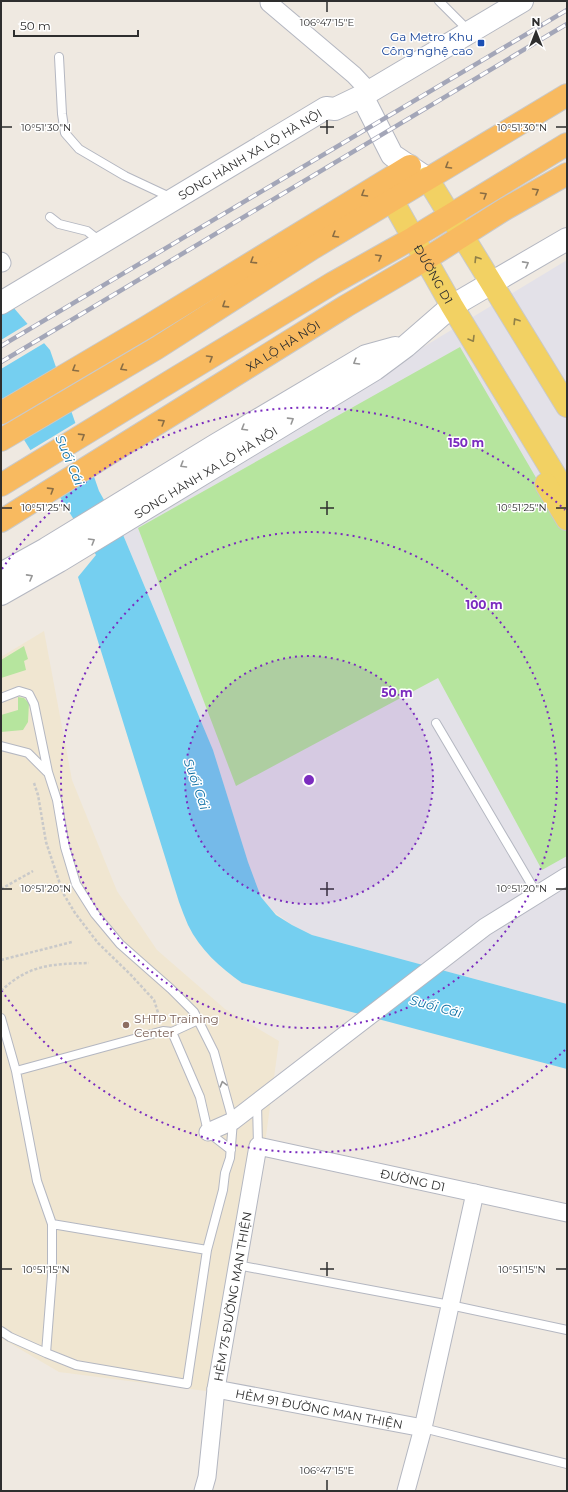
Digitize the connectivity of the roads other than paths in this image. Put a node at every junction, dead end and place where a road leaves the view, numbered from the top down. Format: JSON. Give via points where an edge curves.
{"nodes":[{"id":1,"x":271,"y":1,"type":"edge"},
{"id":2,"x":440,"y":1,"type":"edge"},
{"id":3,"x":522,"y":1,"type":"edge"},
{"id":4,"x":470,"y":32,"type":"junction"},
{"id":5,"x":59,"y":57,"type":"dead end"},
{"id":6,"x":366,"y":94,"type":"junction"},
{"id":7,"x":567,"y":95,"type":"edge"},
{"id":8,"x":335,"y":108,"type":"junction"},
{"id":9,"x":567,"y":144,"type":"edge"},
{"id":10,"x":398,"y":166,"type":"junction"},
{"id":11,"x":567,"y":174,"type":"edge"},
{"id":12,"x":427,"y":178,"type":"junction"},
{"id":13,"x":174,"y":199,"type":"junction"},
{"id":14,"x":392,"y":200,"type":"junction"},
{"id":15,"x":450,"y":215,"type":"junction"},
{"id":16,"x":50,"y":217,"type":"dead end"},
{"id":17,"x":463,"y":236,"type":"junction"},
{"id":18,"x":413,"y":238,"type":"junction"},
{"id":19,"x":567,"y":239,"type":"edge"},
{"id":20,"x":101,"y":243,"type":"junction"},
{"id":21,"x":426,"y":259,"type":"junction"},
{"id":22,"x":85,"y":260,"type":"junction"},
{"id":23,"x":387,"y":282,"type":"junction"},
{"id":24,"x":333,"y":283,"type":"junction"},
{"id":25,"x":492,"y":283,"type":"junction"},
{"id":26,"x":1,"y":303,"type":"edge"},
{"id":27,"x":452,"y":306,"type":"junction"},
{"id":28,"x":1,"y":318,"type":"edge"},
{"id":29,"x":536,"y":354,"type":"junction"},
{"id":30,"x":500,"y":385,"type":"junction"},
{"id":31,"x":567,"y":387,"type":"edge"},
{"id":32,"x":567,"y":406,"type":"edge"},
{"id":33,"x":1,"y":413,"type":"edge"},
{"id":34,"x":1,"y":440,"type":"edge"},
{"id":35,"x":1,"y":486,"type":"edge"},
{"id":36,"x":567,"y":495,"type":"edge"},
{"id":37,"x":3,"y":519,"type":"edge"},
{"id":38,"x":567,"y":520,"type":"edge"},
{"id":39,"x":52,"y":555,"type":"junction"},
{"id":40,"x":1,"y":574,"type":"edge"},
{"id":41,"x":1,"y":594,"type":"edge"},
{"id":42,"x":1,"y":698,"type":"edge"},
{"id":43,"x":436,"y":723,"type":"dead end"},
{"id":44,"x":1,"y":746,"type":"edge"},
{"id":45,"x":48,"y":772,"type":"junction"},
{"id":46,"x":567,"y":876,"type":"edge"},
{"id":47,"x":538,"y":894,"type":"junction"},
{"id":48,"x":1,"y":1018,"type":"edge"},
{"id":49,"x":198,"y":1020,"type":"junction"},
{"id":50,"x":172,"y":1032,"type":"junction"},
{"id":51,"x":16,"y":1071,"type":"junction"},
{"id":52,"x":257,"y":1102,"type":"junction"},
{"id":53,"x":233,"y":1121,"type":"junction"},
{"id":54,"x":208,"y":1132,"type":"junction"},
{"id":55,"x":258,"y":1146,"type":"junction"},
{"id":56,"x":231,"y":1150,"type":"junction"},
{"id":57,"x":475,"y":1193,"type":"junction"},
{"id":58,"x":567,"y":1213,"type":"edge"},
{"id":59,"x":52,"y":1224,"type":"junction"},
{"id":60,"x":207,"y":1250,"type":"junction"},
{"id":61,"x":237,"y":1265,"type":"junction"},
{"id":62,"x":450,"y":1305,"type":"junction"},
{"id":63,"x":567,"y":1330,"type":"edge"},
{"id":64,"x":1,"y":1331,"type":"edge"},
{"id":65,"x":46,"y":1353,"type":"junction"},
{"id":66,"x":216,"y":1389,"type":"junction"},
{"id":67,"x":423,"y":1428,"type":"junction"},
{"id":68,"x":567,"y":1464,"type":"edge"},
{"id":69,"x":203,"y":1491,"type":"edge"},
{"id":70,"x":406,"y":1491,"type":"edge"}],
"edges":[{"from":1,"to":6,"type":"street","via":[[269,3],[354,74]]},
{"from":2,"to":4,"type":"lane"},
{"from":3,"to":4,"type":"main road","name":"SONG HÀNH XA LỘ HÀ NỘI"},
{"from":4,"to":6,"type":"main road","name":"SONG HÀNH XA LỘ HÀ NỘI"},
{"from":5,"to":13,"type":"lane","via":[[65,133],[80,149],[125,176]]},
{"from":6,"to":8,"type":"main road","name":"SONG HÀNH XA LỘ HÀ NỘI"},
{"from":6,"to":10,"type":"main road","name":"ĐƯỜNG D1"},
{"from":7,"to":12,"type":"highway","one_way":true},
{"from":8,"to":13,"type":"main road","name":"SONG HÀNH XA LỘ HÀ NỘI","via":[[326,108]]},
{"from":8,"to":22,"type":"main road","name":"SONG HÀNH XA LỘ HÀ NỘI","via":[[333,117]]},
{"from":15,"to":9,"type":"highway","one_way":true},
{"from":10,"to":12,"type":"main road","name":"ĐƯỜNG D1"},
{"from":10,"to":14,"type":"main road","name":"ĐƯỜNG D1"},
{"from":10,"to":33,"type":"highway","one_way":true,"via":[[145,328]]},
{"from":17,"to":11,"type":"highway","name":"XA LỘ HÀ NỘI","one_way":true},
{"from":12,"to":14,"type":"highway"},
{"from":12,"to":15,"type":"main road","name":"ĐƯỜNG D1"},
{"from":13,"to":20,"type":"main road","name":"SONG HÀNH XA LỘ HÀ NỘI"},
{"from":14,"to":18,"type":"main road","name":"ĐƯỜNG D1"},
{"from":14,"to":34,"type":"highway","one_way":true,"via":[[157,348]]},
{"from":15,"to":17,"type":"main road","name":"ĐƯỜNG D1"},
{"from":15,"to":18,"type":"highway"},
{"from":16,"to":20,"type":"lane","via":[[59,224],[87,231]]},
{"from":17,"to":21,"type":"highway","name":"XA LỘ HÀ NỘI"},
{"from":25,"to":17,"type":"main road","name":"ĐƯỜNG D1","one_way":true},
{"from":18,"to":21,"type":"main road","name":"ĐƯỜNG D1"},
{"from":24,"to":18,"type":"highway","one_way":true},
{"from":25,"to":19,"type":"main road","name":"SONG HÀNH XA LỘ HÀ NỘI","one_way":true},
{"from":20,"to":22,"type":"main road","name":"SONG HÀNH XA LỘ HÀ NỘI"},
{"from":21,"to":23,"type":"highway","name":"XA LỘ HÀ NỘI"},
{"from":21,"to":27,"type":"main road","name":"ĐƯỜNG D1"},
{"from":22,"to":26,"type":"main road","name":"SONG HÀNH XA LỘ HÀ NỘI"},
{"from":22,"to":28,"type":"main road","name":"SONG HÀNH XA LỘ HÀ NỘI"},
{"from":23,"to":24,"type":"highway"},
{"from":37,"to":23,"type":"highway","name":"XA LỘ HÀ NỘI","one_way":true},
{"from":35,"to":24,"type":"highway","one_way":true},
{"from":25,"to":27,"type":"main road","name":"SONG HÀNH XA LỘ HÀ NỘI"},
{"from":29,"to":25,"type":"main road","name":"ĐƯỜNG D1","one_way":true},
{"from":27,"to":30,"type":"main road","name":"ĐƯỜNG D1","one_way":true},
{"from":27,"to":39,"type":"main road","name":"SONG HÀNH XA LỘ HÀ NỘI","via":[[375,369],[225,450]]},
{"from":29,"to":31,"type":"main road","name":"ĐƯỜNG D1"},
{"from":29,"to":32,"type":"main road","name":"ĐƯỜNG D1"},
{"from":30,"to":36,"type":"main road","name":"ĐƯỜNG D1"},
{"from":30,"to":38,"type":"main road","via":[[499,403]]},
{"from":39,"to":40,"type":"main road","name":"SONG HÀNH XA LỘ HÀ NỘI"},
{"from":41,"to":39,"type":"main road","name":"SONG HÀNH XA LỘ HÀ NỘI","one_way":true},
{"from":42,"to":45,"type":"lane","via":[[19,691],[29,694],[34,704]]},
{"from":43,"to":47,"type":"lane"},
{"from":44,"to":45,"type":"lane","via":[[28,752]]},
{"from":45,"to":49,"type":"lane","via":[[76,884],[95,914],[120,944],[171,989],[194,1012]]},
{"from":46,"to":47,"type":"street"},
{"from":47,"to":52,"type":"street","via":[[485,927]]},
{"from":48,"to":51,"type":"lane"},
{"from":49,"to":50,"type":"lane"},
{"from":53,"to":49,"type":"lane","one_way":true,"via":[[214,1052]]},
{"from":50,"to":51,"type":"lane","via":[[164,1031]]},
{"from":50,"to":54,"type":"lane","via":[[200,1097]]},
{"from":51,"to":59,"type":"lane","via":[[37,1181]]},
{"from":52,"to":53,"type":"street"},
{"from":52,"to":55,"type":"lane","name":"HẺM 75 ĐƯỜNG MAN THIỆN"},
{"from":53,"to":54,"type":"street"},
{"from":53,"to":56,"type":"lane"},
{"from":54,"to":56,"type":"lane"},
{"from":55,"to":57,"type":"street","name":"ĐƯỜNG D1"},
{"from":55,"to":61,"type":"street","name":"HẺM 75 ĐƯỜNG MAN THIỆN"},
{"from":56,"to":60,"type":"lane"},
{"from":57,"to":58,"type":"street","name":"ĐƯỜNG D1"},
{"from":57,"to":62,"type":"street"},
{"from":59,"to":60,"type":"lane"},
{"from":59,"to":65,"type":"lane","via":[[52,1276]]},
{"from":60,"to":65,"type":"lane","via":[[186,1384],[76,1365]]},
{"from":61,"to":62,"type":"lane"},
{"from":61,"to":66,"type":"street","name":"HẺM 75 ĐƯỜNG MAN THIỆN"},
{"from":62,"to":63,"type":"lane"},
{"from":62,"to":67,"type":"street"},
{"from":64,"to":65,"type":"lane"},
{"from":66,"to":67,"type":"street","name":"HẺM 91 ĐƯỜNG MAN THIỆN"},
{"from":66,"to":69,"type":"street","name":"HẺM 75 ĐƯỜNG MAN THIỆN","via":[[207,1477]]},
{"from":67,"to":68,"type":"lane"},
{"from":67,"to":70,"type":"street"}]}
